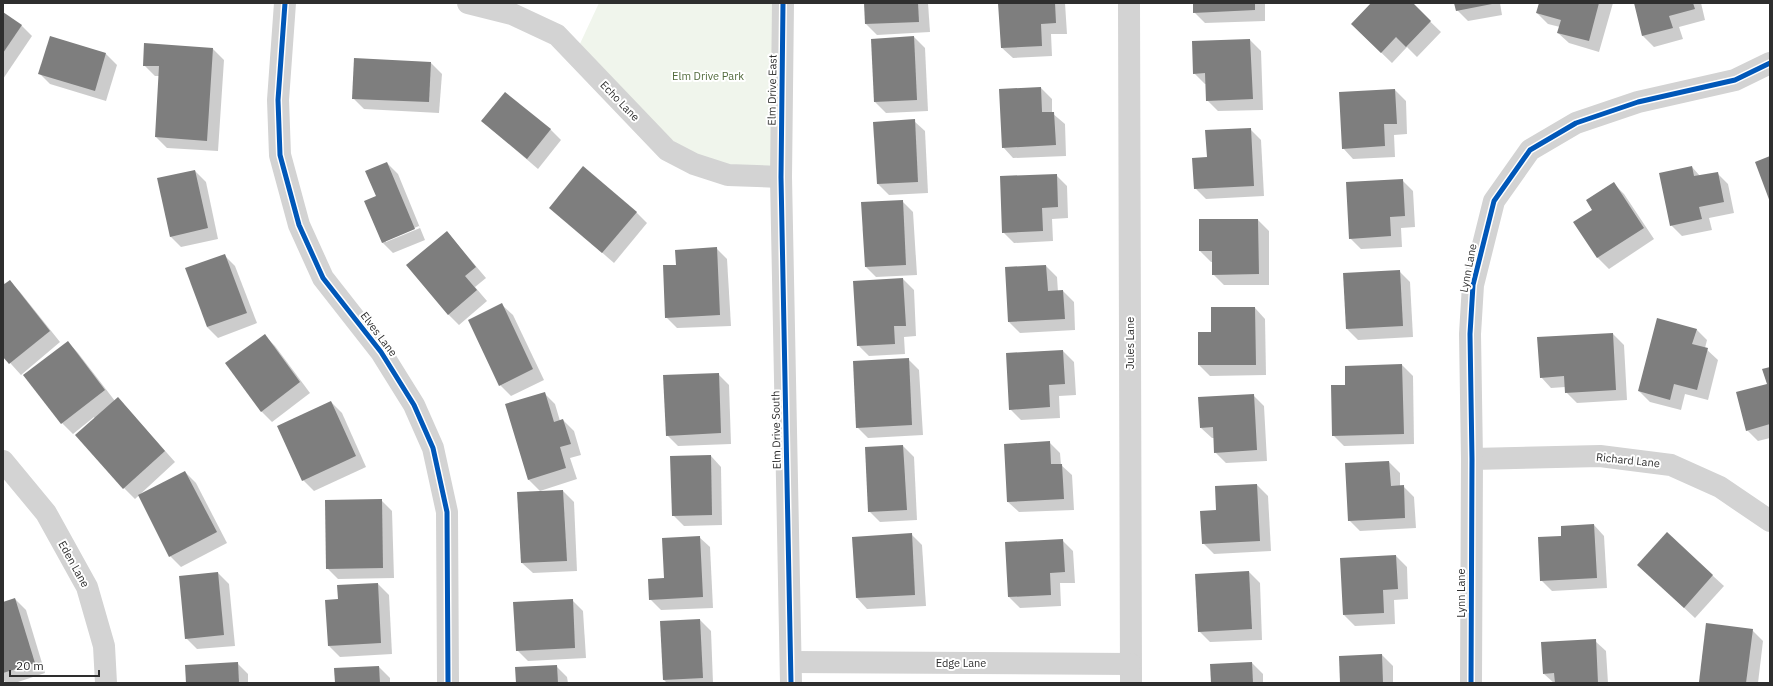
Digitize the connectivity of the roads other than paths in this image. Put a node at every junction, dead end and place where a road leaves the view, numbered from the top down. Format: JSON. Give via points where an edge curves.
{"nodes":[{"id":1,"x":285,"y":3,"type":"edge"},
{"id":2,"x":468,"y":3,"type":"edge"},
{"id":3,"x":783,"y":3,"type":"edge"},
{"id":4,"x":1129,"y":3,"type":"edge"},
{"id":5,"x":1770,"y":63,"type":"edge"},
{"id":6,"x":781,"y":177,"type":"junction"},
{"id":7,"x":1472,"y":459,"type":"junction"},
{"id":8,"x":3,"y":461,"type":"edge"},
{"id":9,"x":1770,"y":521,"type":"edge"},
{"id":10,"x":791,"y":662,"type":"junction"},
{"id":11,"x":1131,"y":673,"type":"edge"},
{"id":12,"x":106,"y":683,"type":"edge"},
{"id":13,"x":448,"y":683,"type":"edge"},
{"id":14,"x":791,"y":683,"type":"edge"},
{"id":15,"x":1471,"y":683,"type":"edge"}],
"edges":[{"from":1,"to":13,"type":"street","name":"Elves Lane","via":[[278,100],[280,155],[299,225],[323,278],[381,352],[414,405],[433,448],[447,512]]},
{"from":2,"to":6,"type":"street","name":"Echo Lane","via":[[512,14],[557,35],[667,150],[694,164],[728,175]]},
{"from":3,"to":6,"type":"street","name":"Elm Drive East"},
{"from":4,"to":11,"type":"street","name":"Jules Lane"},
{"from":5,"to":7,"type":"street","name":"Lynn Lane","via":[[1735,80],[1638,102],[1576,123],[1530,150],[1494,201],[1473,285],[1470,334]]},
{"from":6,"to":10,"type":"street","name":"Elm Drive South"},
{"from":7,"to":9,"type":"street","name":"Richard Lane","via":[[1600,456],[1671,465],[1720,487]]},
{"from":7,"to":15,"type":"street","name":"Lynn Lane"},
{"from":8,"to":12,"type":"street","name":"Eden Lane","via":[[46,513],[87,586],[104,646]]},
{"from":10,"to":11,"type":"street","name":"Edge Lane"},
{"from":10,"to":14,"type":"street","name":"Elm Drive South"}]}
